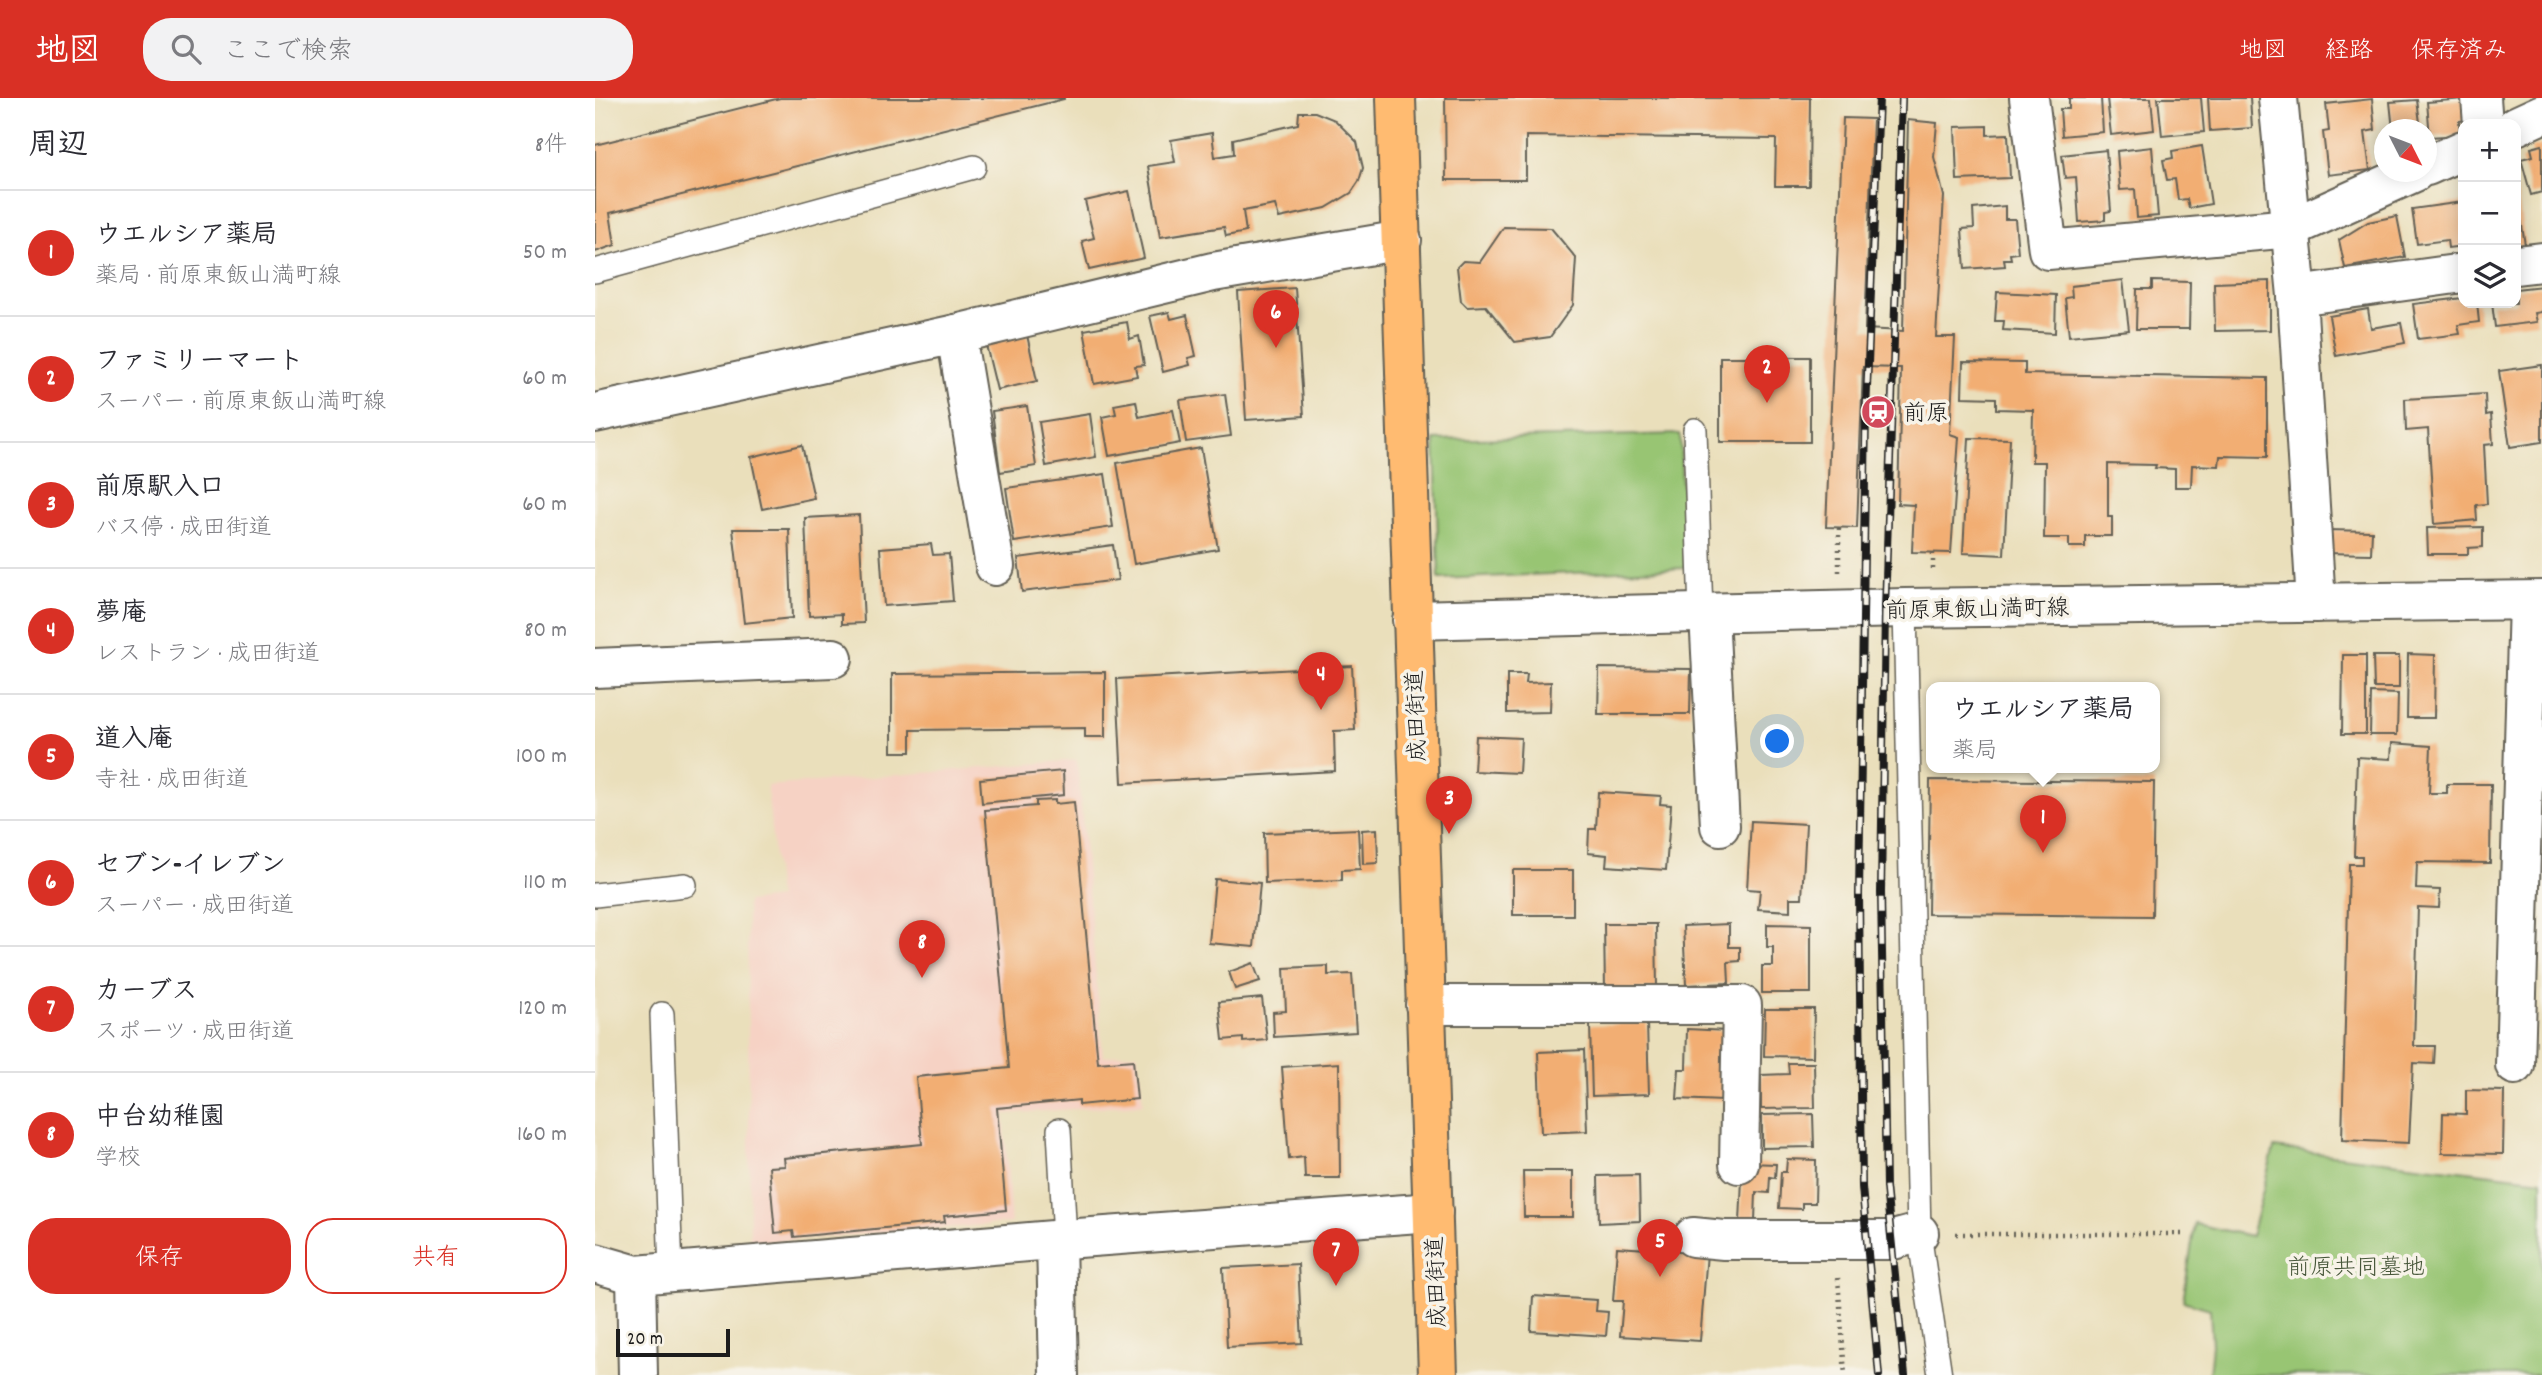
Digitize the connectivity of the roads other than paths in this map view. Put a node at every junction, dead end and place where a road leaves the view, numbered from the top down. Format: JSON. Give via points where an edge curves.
{"nodes":[{"id":1,"x":1396,"y":98,"type":"edge"},
{"id":2,"x":2029,"y":98,"type":"edge"},
{"id":3,"x":2278,"y":98,"type":"edge"},
{"id":4,"x":2480,"y":98,"type":"edge"},
{"id":5,"x":2542,"y":114,"type":"edge"},
{"id":6,"x":2482,"y":119,"type":"edge"},
{"id":7,"x":2521,"y":124,"type":"edge"},
{"id":8,"x":2458,"y":152,"type":"edge"},
{"id":9,"x":2437,"y":162,"type":"edge"},
{"id":10,"x":974,"y":167,"type":"dead end"},
{"id":11,"x":2394,"y":182,"type":"edge"},
{"id":12,"x":2291,"y":228,"type":"junction"},
{"id":13,"x":1402,"y":240,"type":"junction"},
{"id":14,"x":2542,"y":262,"type":"edge"},
{"id":15,"x":2521,"y":264,"type":"edge"},
{"id":16,"x":595,"y":271,"type":"edge"},
{"id":17,"x":2458,"y":274,"type":"edge"},
{"id":18,"x":2297,"y":296,"type":"junction"},
{"id":19,"x":956,"y":334,"type":"junction"},
{"id":20,"x":595,"y":413,"type":"edge"},
{"id":21,"x":1695,"y":430,"type":"dead end"},
{"id":22,"x":995,"y":566,"type":"dead end"},
{"id":23,"x":2535,"y":601,"type":"edge"},
{"id":24,"x":2316,"y":603,"type":"junction"},
{"id":25,"x":1905,"y":608,"type":"junction"},
{"id":26,"x":1705,"y":614,"type":"junction"},
{"id":27,"x":1412,"y":620,"type":"junction"},
{"id":28,"x":834,"y":658,"type":"dead end"},
{"id":29,"x":595,"y":668,"type":"edge"},
{"id":30,"x":1720,"y":826,"type":"dead end"},
{"id":31,"x":685,"y":885,"type":"dead end"},
{"id":32,"x":595,"y":895,"type":"edge"},
{"id":33,"x":1425,"y":1005,"type":"junction"},
{"id":34,"x":663,"y":1014,"type":"dead end"},
{"id":35,"x":2515,"y":1065,"type":"dead end"},
{"id":36,"x":1059,"y":1130,"type":"dead end"},
{"id":37,"x":1739,"y":1164,"type":"dead end"},
{"id":38,"x":1433,"y":1212,"type":"junction"},
{"id":39,"x":1919,"y":1233,"type":"junction"},
{"id":40,"x":1693,"y":1237,"type":"dead end"},
{"id":41,"x":1061,"y":1239,"type":"junction"},
{"id":42,"x":595,"y":1263,"type":"edge"},
{"id":43,"x":654,"y":1274,"type":"junction"},
{"id":44,"x":638,"y":1375,"type":"edge"},
{"id":45,"x":1059,"y":1375,"type":"edge"},
{"id":46,"x":1438,"y":1375,"type":"edge"},
{"id":47,"x":1940,"y":1375,"type":"edge"}],
"edges":[{"from":1,"to":13,"type":"highway","name":"成田街道"},
{"from":2,"to":12,"type":"street","via":[[2048,250]]},
{"from":3,"to":12,"type":"street"},
{"from":4,"to":6,"type":"street"},
{"from":5,"to":7,"type":"street"},
{"from":8,"to":9,"type":"street"},
{"from":10,"to":16,"type":"lane"},
{"from":11,"to":12,"type":"street"},
{"from":12,"to":18,"type":"street"},
{"from":13,"to":19,"type":"street","via":[[1213,272]]},
{"from":13,"to":27,"type":"highway","name":"成田街道"},
{"from":14,"to":15,"type":"street"},
{"from":17,"to":18,"type":"street"},
{"from":18,"to":24,"type":"street"},
{"from":19,"to":20,"type":"street"},
{"from":19,"to":22,"type":"street"},
{"from":21,"to":26,"type":"lane"},
{"from":23,"to":24,"type":"street","name":"前原東飯山満町線"},
{"from":23,"to":35,"type":"street"},
{"from":24,"to":25,"type":"street","name":"前原東飯山満町線"},
{"from":25,"to":26,"type":"street","name":"前原東飯山満町線"},
{"from":25,"to":39,"type":"lane"},
{"from":26,"to":27,"type":"street","name":"前原東飯山満町線"},
{"from":26,"to":30,"type":"street"},
{"from":27,"to":33,"type":"highway","name":"成田街道"},
{"from":28,"to":29,"type":"street"},
{"from":31,"to":32,"type":"lane"},
{"from":33,"to":37,"type":"street","via":[[1742,1005]]},
{"from":33,"to":38,"type":"highway","name":"成田街道"},
{"from":34,"to":43,"type":"lane"},
{"from":36,"to":41,"type":"lane"},
{"from":38,"to":41,"type":"street"},
{"from":38,"to":46,"type":"highway","name":"成田街道"},
{"from":39,"to":40,"type":"street","via":[[1893,1240]]},
{"from":39,"to":47,"type":"lane"},
{"from":41,"to":43,"type":"street"},
{"from":41,"to":45,"type":"street"},
{"from":42,"to":43,"type":"street"},
{"from":43,"to":44,"type":"street"}]}
